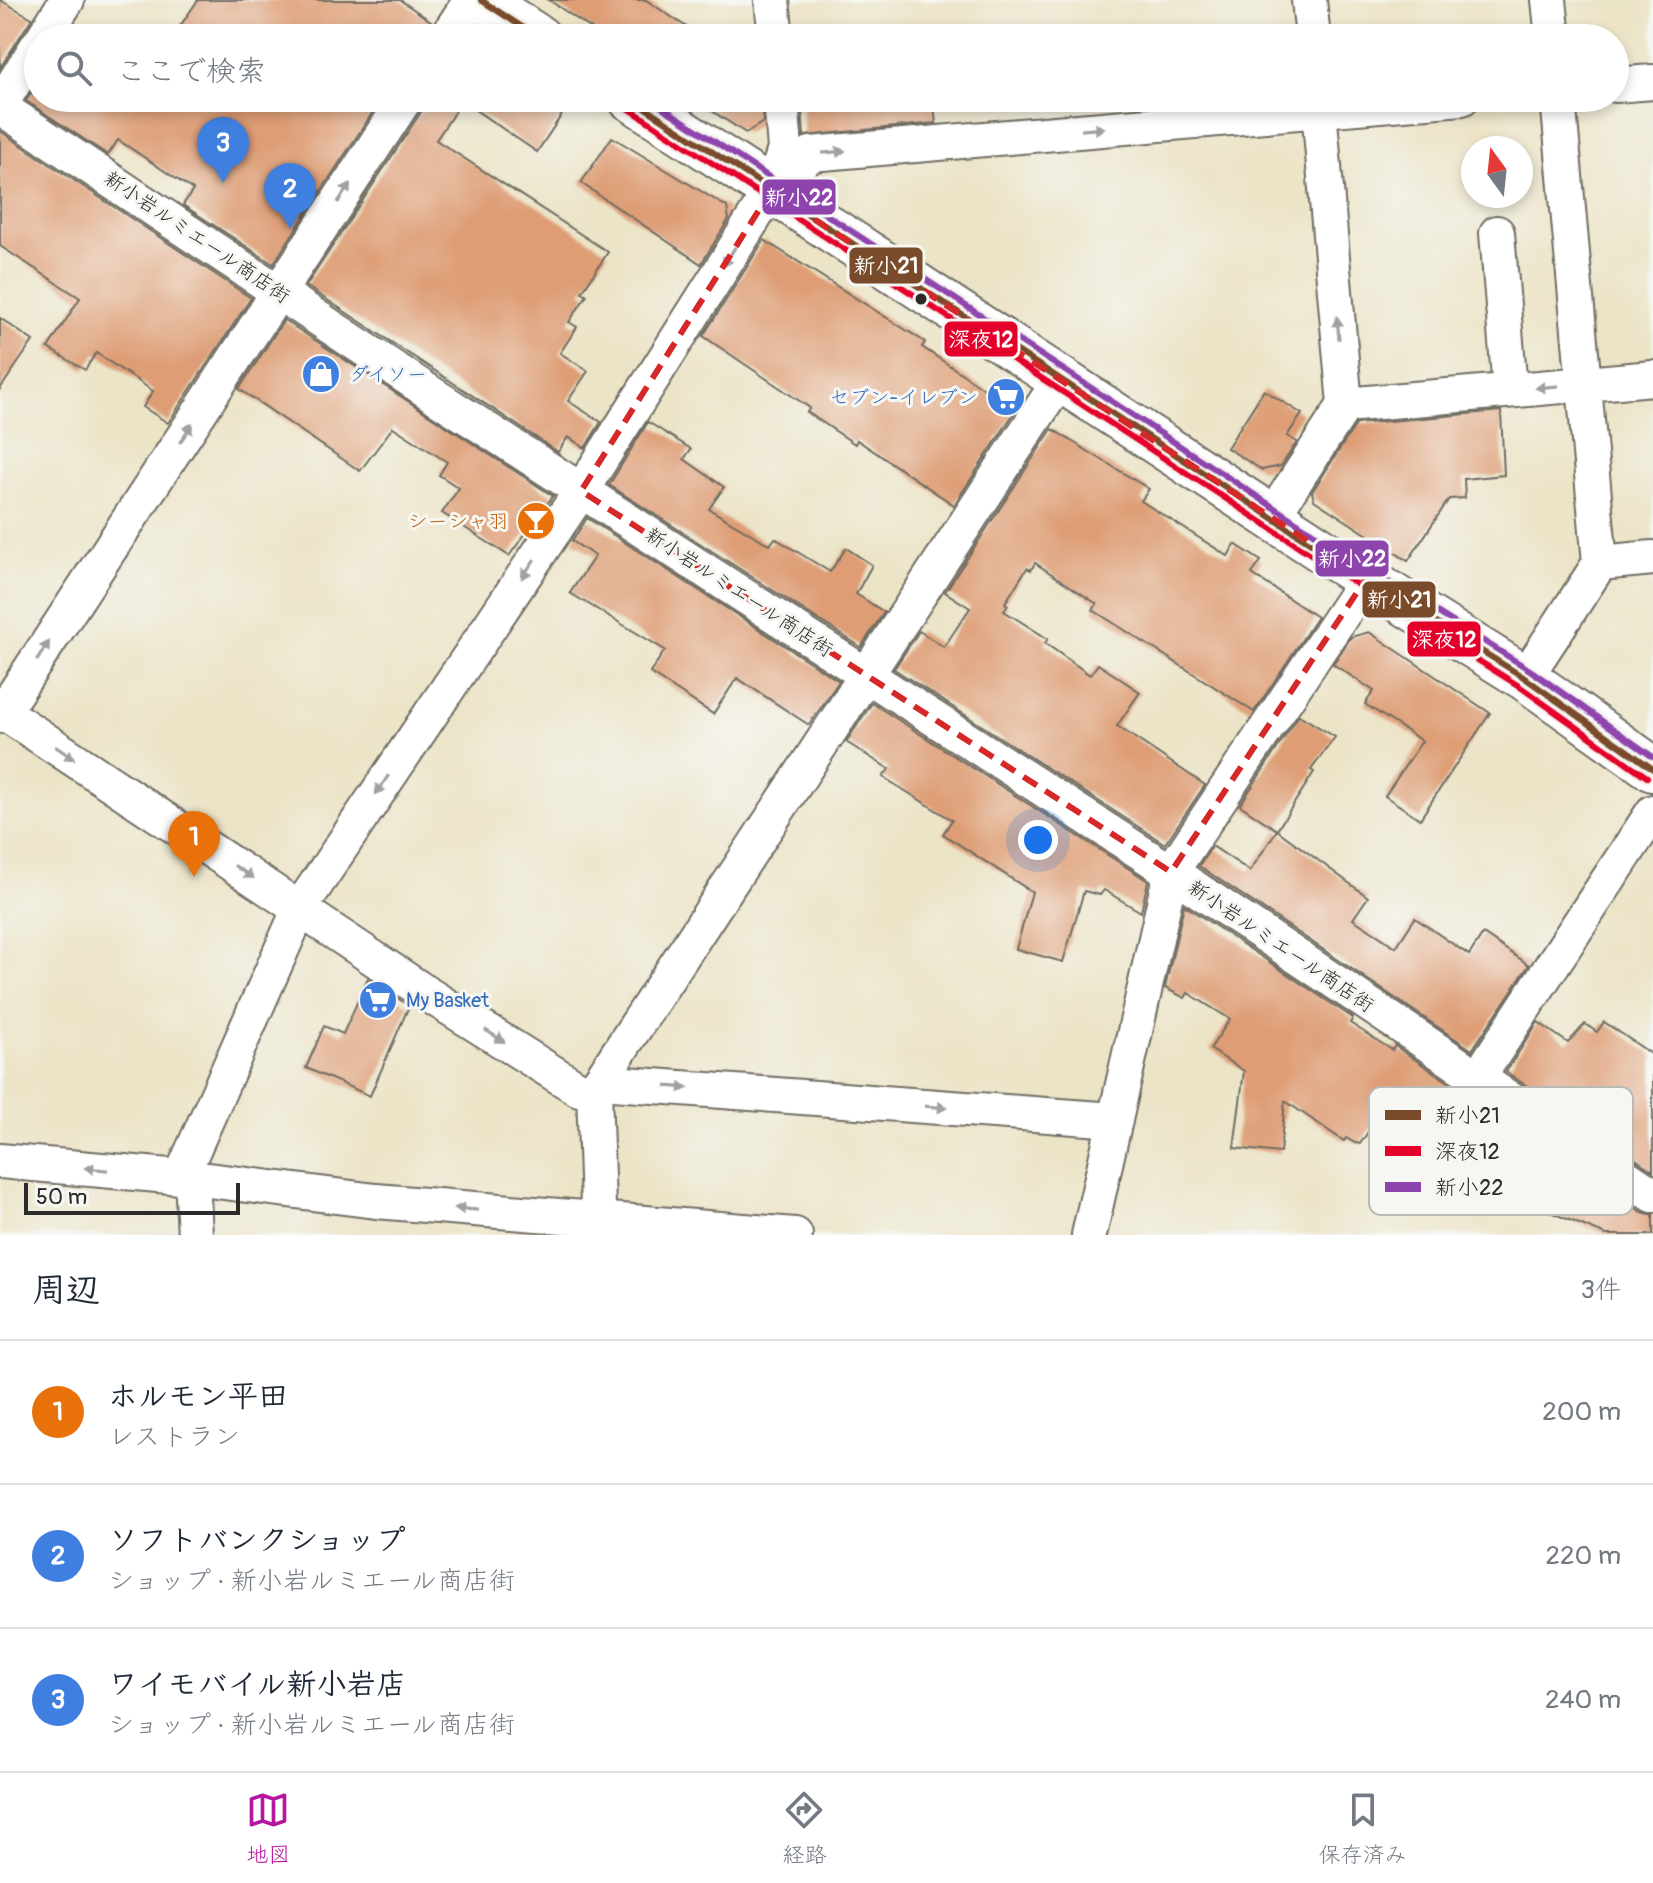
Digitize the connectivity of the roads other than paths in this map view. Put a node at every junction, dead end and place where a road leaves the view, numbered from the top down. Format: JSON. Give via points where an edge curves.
{"nodes":[{"id":1,"x":67,"y":0,"type":"edge"},
{"id":2,"x":471,"y":0,"type":"edge"},
{"id":3,"x":481,"y":0,"type":"edge"},
{"id":4,"x":772,"y":0,"type":"edge"},
{"id":5,"x":1309,"y":0,"type":"edge"},
{"id":6,"x":1549,"y":0,"type":"edge"},
{"id":7,"x":52,"y":24,"type":"edge"},
{"id":8,"x":455,"y":24,"type":"edge"},
{"id":9,"x":518,"y":24,"type":"edge"},
{"id":10,"x":775,"y":24,"type":"edge"},
{"id":11,"x":1312,"y":24,"type":"edge"},
{"id":12,"x":1552,"y":24,"type":"edge"},
{"id":13,"x":24,"y":67,"type":"edge"},
{"id":14,"x":1653,"y":82,"type":"edge"},
{"id":15,"x":1629,"y":84,"type":"edge"},
{"id":16,"x":0,"y":106,"type":"edge"},
{"id":17,"x":397,"y":112,"type":"edge"},
{"id":18,"x":651,"y":112,"type":"edge"},
{"id":19,"x":782,"y":112,"type":"edge"},
{"id":20,"x":1238,"y":112,"type":"edge"},
{"id":21,"x":1320,"y":112,"type":"edge"},
{"id":22,"x":1559,"y":112,"type":"edge"},
{"id":23,"x":771,"y":191,"type":"junction"},
{"id":24,"x":1497,"y":233,"type":"dead end"},
{"id":25,"x":278,"y":293,"type":"junction"},
{"id":26,"x":1653,"y":378,"type":"edge"},
{"id":27,"x":1060,"y":380,"type":"junction"},
{"id":28,"x":1584,"y":383,"type":"junction"},
{"id":29,"x":1510,"y":390,"type":"junction"},
{"id":30,"x":1345,"y":405,"type":"junction"},
{"id":31,"x":581,"y":491,"type":"junction"},
{"id":32,"x":1273,"y":515,"type":"junction"},
{"id":33,"x":1653,"y":558,"type":"edge"},
{"id":34,"x":1600,"y":563,"type":"junction"},
{"id":35,"x":1366,"y":579,"type":"junction"},
{"id":36,"x":866,"y":675,"type":"junction"},
{"id":37,"x":1525,"y":678,"type":"junction"},
{"id":38,"x":1,"y":713,"type":"edge"},
{"id":39,"x":1653,"y":769,"type":"edge"},
{"id":40,"x":1653,"y":812,"type":"edge"},
{"id":41,"x":1171,"y":872,"type":"junction"},
{"id":42,"x":300,"y":908,"type":"junction"},
{"id":43,"x":1477,"y":1079,"type":"junction"},
{"id":44,"x":596,"y":1086,"type":"junction"},
{"id":45,"x":1489,"y":1087,"type":"edge"},
{"id":46,"x":1115,"y":1120,"type":"junction"},
{"id":47,"x":0,"y":1161,"type":"edge"},
{"id":48,"x":186,"y":1177,"type":"junction"},
{"id":49,"x":1633,"y":1182,"type":"edge"},
{"id":50,"x":1653,"y":1195,"type":"edge"},
{"id":51,"x":599,"y":1228,"type":"edge"},
{"id":52,"x":195,"y":1235,"type":"edge"},
{"id":53,"x":795,"y":1235,"type":"edge"},
{"id":54,"x":1089,"y":1235,"type":"edge"}],
"edges":[{"from":1,"to":7,"type":"street"},
{"from":2,"to":8,"type":"street"},
{"from":3,"to":9,"type":"main road"},
{"from":4,"to":10,"type":"street"},
{"from":5,"to":11,"type":"street"},
{"from":6,"to":12,"type":"street"},
{"from":13,"to":16,"type":"street"},
{"from":14,"to":15,"type":"street"},
{"from":16,"to":25,"type":"street","name":"新小岩ルミエール商店街"},
{"from":25,"to":17,"type":"street","one_way":true},
{"from":18,"to":23,"type":"main road"},
{"from":19,"to":23,"type":"street","via":[[785,149]]},
{"from":23,"to":20,"type":"street","one_way":true,"via":[[811,154]]},
{"from":30,"to":21,"type":"street","one_way":true},
{"from":22,"to":28,"type":"street"},
{"from":23,"to":27,"type":"main road"},
{"from":23,"to":31,"type":"street","one_way":true},
{"from":24,"to":29,"type":"street"},
{"from":25,"to":31,"type":"street","name":"新小岩ルミエール商店街"},
{"from":38,"to":25,"type":"street","one_way":true},
{"from":26,"to":28,"type":"street"},
{"from":27,"to":32,"type":"main road"},
{"from":27,"to":36,"type":"street"},
{"from":28,"to":29,"type":"street","one_way":true},
{"from":28,"to":34,"type":"street"},
{"from":29,"to":30,"type":"street"},
{"from":30,"to":32,"type":"street"},
{"from":31,"to":36,"type":"street","name":"新小岩ルミエール商店街"},
{"from":31,"to":42,"type":"street","one_way":true},
{"from":32,"to":35,"type":"main road"},
{"from":33,"to":34,"type":"street"},
{"from":34,"to":37,"type":"street"},
{"from":35,"to":37,"type":"main road"},
{"from":35,"to":41,"type":"street"},
{"from":36,"to":41,"type":"street","name":"新小岩ルミエール商店街"},
{"from":36,"to":44,"type":"street"},
{"from":37,"to":39,"type":"main road"},
{"from":38,"to":42,"type":"street","one_way":true},
{"from":40,"to":43,"type":"street"},
{"from":41,"to":43,"type":"street","name":"新小岩ルミエール商店街"},
{"from":41,"to":46,"type":"street"},
{"from":42,"to":44,"type":"street","one_way":true,"via":[[579,1089]]},
{"from":42,"to":48,"type":"street"},
{"from":43,"to":45,"type":"street","name":"新小岩ルミエール商店街"},
{"from":44,"to":46,"type":"street","one_way":true},
{"from":44,"to":51,"type":"street"},
{"from":46,"to":54,"type":"street"},
{"from":48,"to":47,"type":"street","one_way":true},
{"from":51,"to":48,"type":"street","one_way":true},
{"from":48,"to":52,"type":"street"},
{"from":49,"to":50,"type":"street","name":"新小岩ルミエール商店街"},
{"from":51,"to":53,"type":"street"}]}
